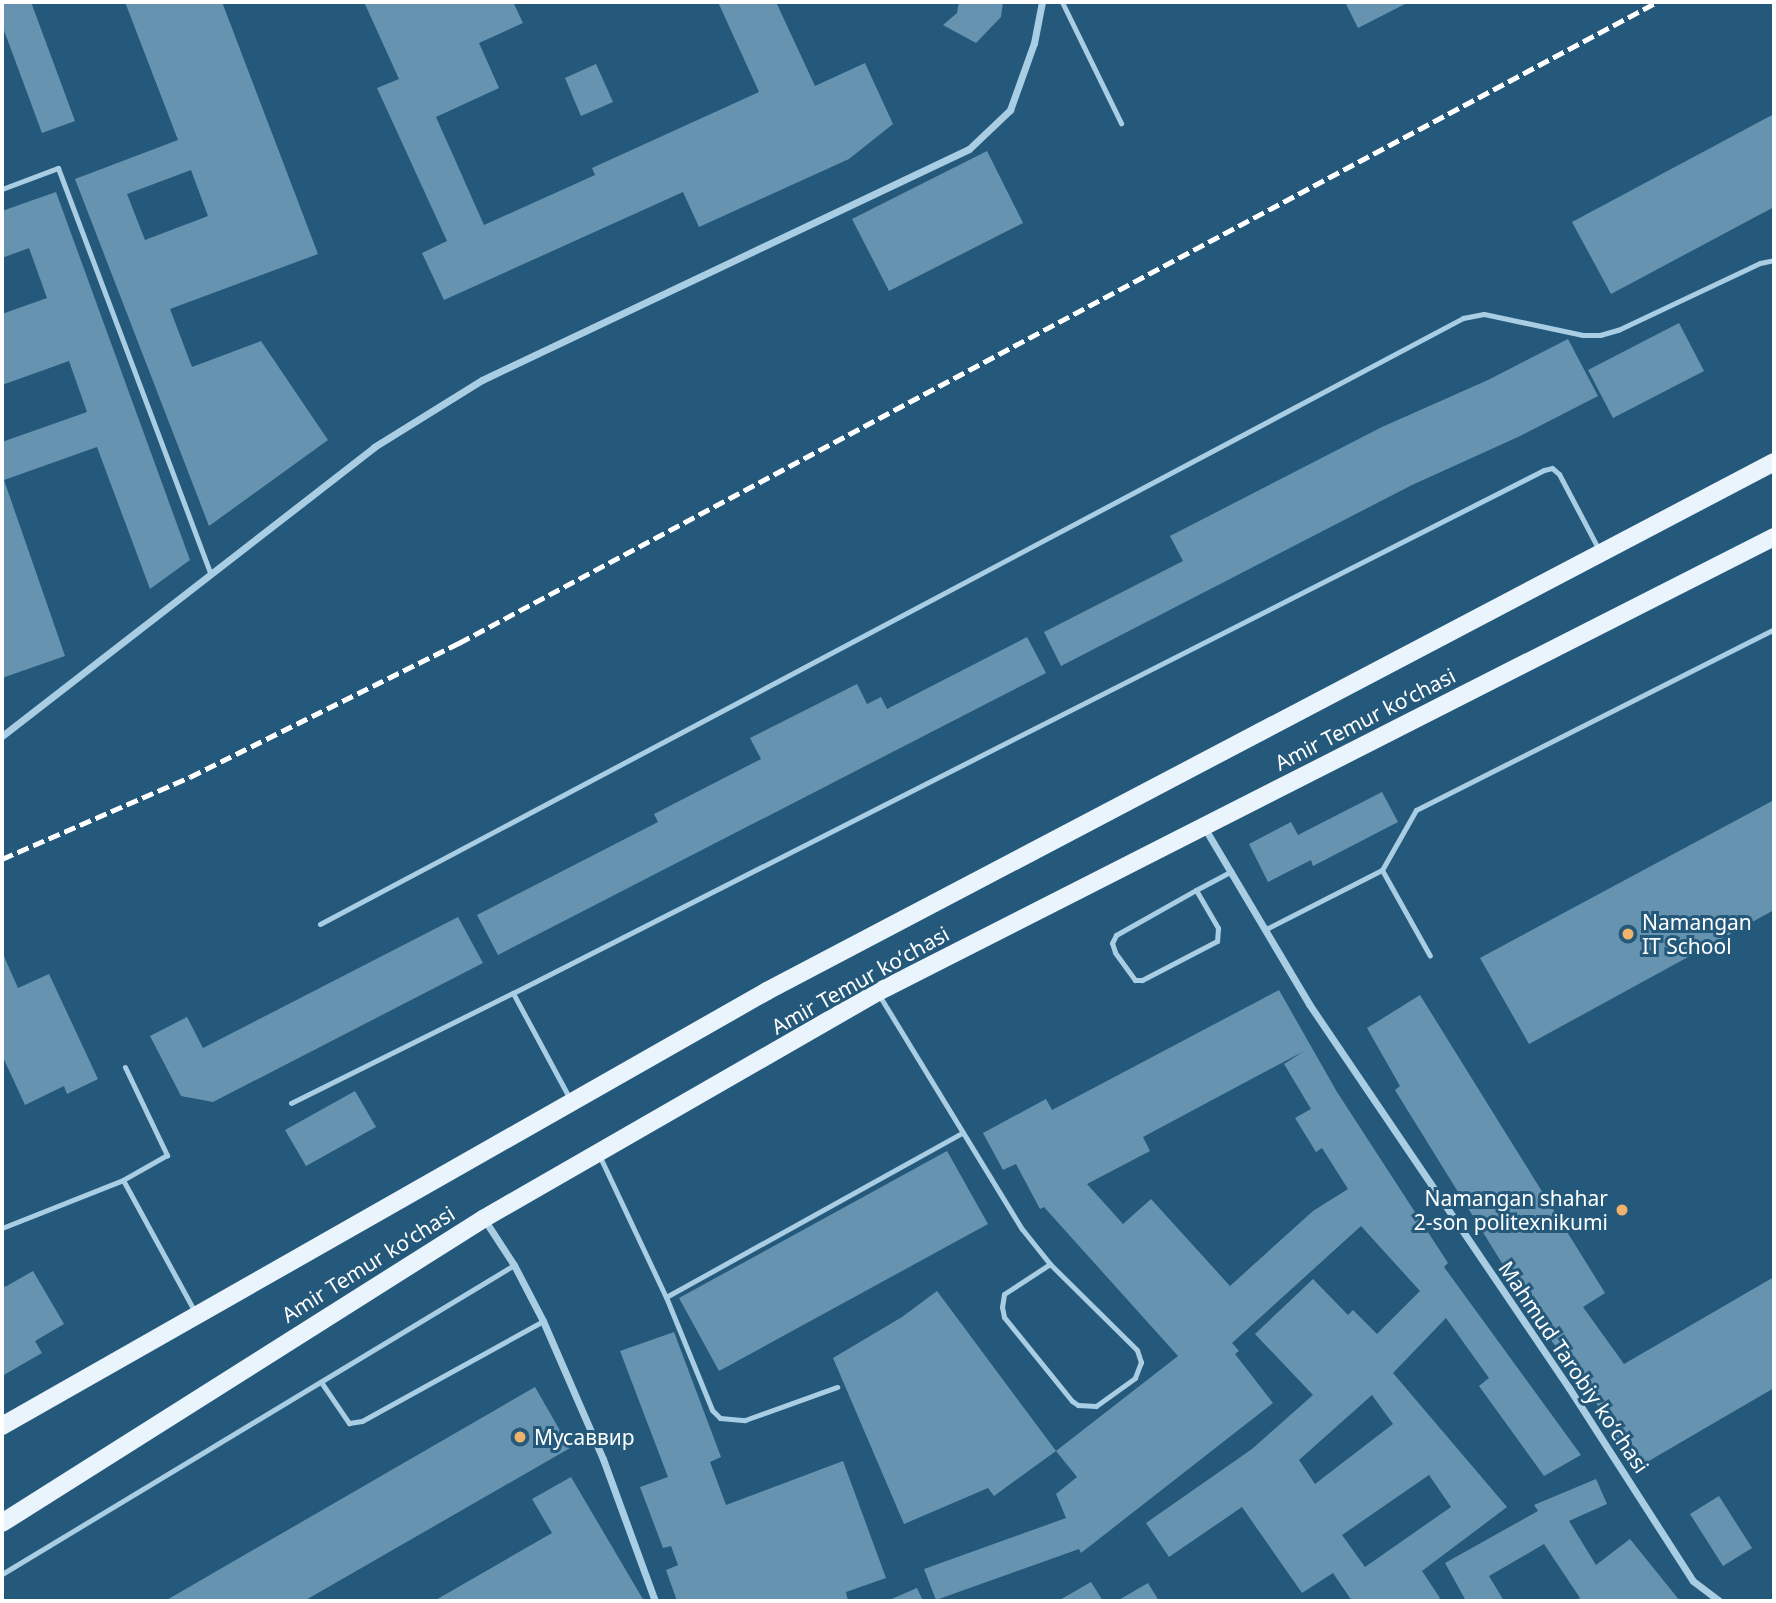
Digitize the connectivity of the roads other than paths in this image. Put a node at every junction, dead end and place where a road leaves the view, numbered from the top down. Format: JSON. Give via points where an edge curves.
{"nodes":[{"id":1,"x":1042,"y":2,"type":"edge"},
{"id":2,"x":1062,"y":2,"type":"edge"},
{"id":3,"x":1121,"y":122,"type":"dead end"},
{"id":4,"x":2,"y":189,"type":"edge"},
{"id":5,"x":1774,"y":260,"type":"edge"},
{"id":6,"x":1774,"y":462,"type":"edge"},
{"id":7,"x":1774,"y":537,"type":"edge"},
{"id":8,"x":1601,"y":553,"type":"junction"},
{"id":9,"x":210,"y":572,"type":"junction"},
{"id":10,"x":1774,"y":629,"type":"edge"},
{"id":11,"x":2,"y":736,"type":"edge"},
{"id":12,"x":1204,"y":827,"type":"junction"},
{"id":13,"x":1382,"y":870,"type":"junction"},
{"id":14,"x":1231,"y":871,"type":"junction"},
{"id":15,"x":1196,"y":890,"type":"junction"},
{"id":16,"x":320,"y":924,"type":"dead end"},
{"id":17,"x":1266,"y":929,"type":"junction"},
{"id":18,"x":1430,"y":956,"type":"dead end"},
{"id":19,"x":878,"y":992,"type":"junction"},
{"id":20,"x":513,"y":993,"type":"junction"},
{"id":21,"x":125,"y":1067,"type":"dead end"},
{"id":22,"x":572,"y":1101,"type":"junction"},
{"id":23,"x":291,"y":1103,"type":"dead end"},
{"id":24,"x":962,"y":1133,"type":"junction"},
{"id":25,"x":598,"y":1150,"type":"junction"},
{"id":26,"x":123,"y":1180,"type":"junction"},
{"id":27,"x":483,"y":1219,"type":"junction"},
{"id":28,"x":2,"y":1228,"type":"edge"},
{"id":29,"x":1050,"y":1264,"type":"junction"},
{"id":30,"x":514,"y":1265,"type":"junction"},
{"id":31,"x":666,"y":1297,"type":"junction"},
{"id":32,"x":196,"y":1315,"type":"junction"},
{"id":33,"x":543,"y":1321,"type":"junction"},
{"id":34,"x":321,"y":1382,"type":"junction"},
{"id":35,"x":837,"y":1387,"type":"dead end"},
{"id":36,"x":2,"y":1426,"type":"edge"},
{"id":37,"x":2,"y":1523,"type":"edge"},
{"id":38,"x":2,"y":1574,"type":"edge"},
{"id":39,"x":655,"y":1601,"type":"edge"},
{"id":40,"x":1720,"y":1601,"type":"edge"}],
"edges":[{"from":1,"to":9,"type":"street","via":[[1034,43],[1010,110],[969,149],[482,380],[374,447]]},
{"from":2,"to":3,"type":"lane"},
{"from":4,"to":9,"type":"lane","via":[[58,168]]},
{"from":5,"to":16,"type":"lane","via":[[1600,335],[1484,314],[1463,318]]},
{"from":6,"to":8,"type":"main road","name":"Amir Temur koʻchasi"},
{"from":7,"to":12,"type":"main road","name":"Amir Temur koʻchasi"},
{"from":8,"to":20,"type":"lane","via":[[1559,474],[1552,468],[1544,470]]},
{"from":8,"to":22,"type":"main road","name":"Amir Temur koʻchasi","via":[[766,991]]},
{"from":9,"to":11,"type":"street"},
{"from":10,"to":13,"type":"lane","via":[[1416,810]]},
{"from":12,"to":14,"type":"street","name":"Mahmud Tarobiy koʻchasi"},
{"from":12,"to":19,"type":"main road","name":"Amir Temur koʻchasi"},
{"from":13,"to":17,"type":"lane"},
{"from":13,"to":18,"type":"lane"},
{"from":14,"to":15,"type":"lane"},
{"from":14,"to":17,"type":"street","name":"Mahmud Tarobiy koʻchasi"},
{"from":15,"to":15,"type":"lane","via":[[1217,928],[1217,941],[1135,980],[1115,952],[1116,934]]},
{"from":17,"to":40,"type":"street","name":"Mahmud Tarobiy koʻchasi","via":[[1309,1004],[1569,1388],[1693,1581]]},
{"from":19,"to":24,"type":"lane"},
{"from":19,"to":25,"type":"main road","name":"Amir Temur koʻchasi"},
{"from":20,"to":22,"type":"lane"},
{"from":20,"to":23,"type":"lane"},
{"from":21,"to":26,"type":"lane","via":[[167,1155]]},
{"from":22,"to":32,"type":"main road","name":"Amir Temur koʻchasi"},
{"from":24,"to":29,"type":"lane","via":[[1001,1198]]},
{"from":24,"to":31,"type":"lane"},
{"from":25,"to":27,"type":"main road","name":"Amir Temur koʻchasi"},
{"from":25,"to":31,"type":"lane"},
{"from":26,"to":28,"type":"lane"},
{"from":26,"to":32,"type":"lane"},
{"from":27,"to":30,"type":"street"},
{"from":27,"to":37,"type":"main road","name":"Amir Temur koʻchasi"},
{"from":29,"to":29,"type":"lane","via":[[1137,1350],[1141,1362],[1135,1378],[1096,1406],[1072,1401],[1004,1317],[1004,1294]]},
{"from":30,"to":33,"type":"street"},
{"from":30,"to":34,"type":"lane"},
{"from":31,"to":35,"type":"lane","via":[[712,1410],[720,1418],[745,1420]]},
{"from":32,"to":36,"type":"main road","name":"Amir Temur koʻchasi"},
{"from":33,"to":34,"type":"lane","via":[[362,1421],[349,1423]]},
{"from":33,"to":39,"type":"street","via":[[603,1459]]},
{"from":34,"to":38,"type":"lane"}]}
